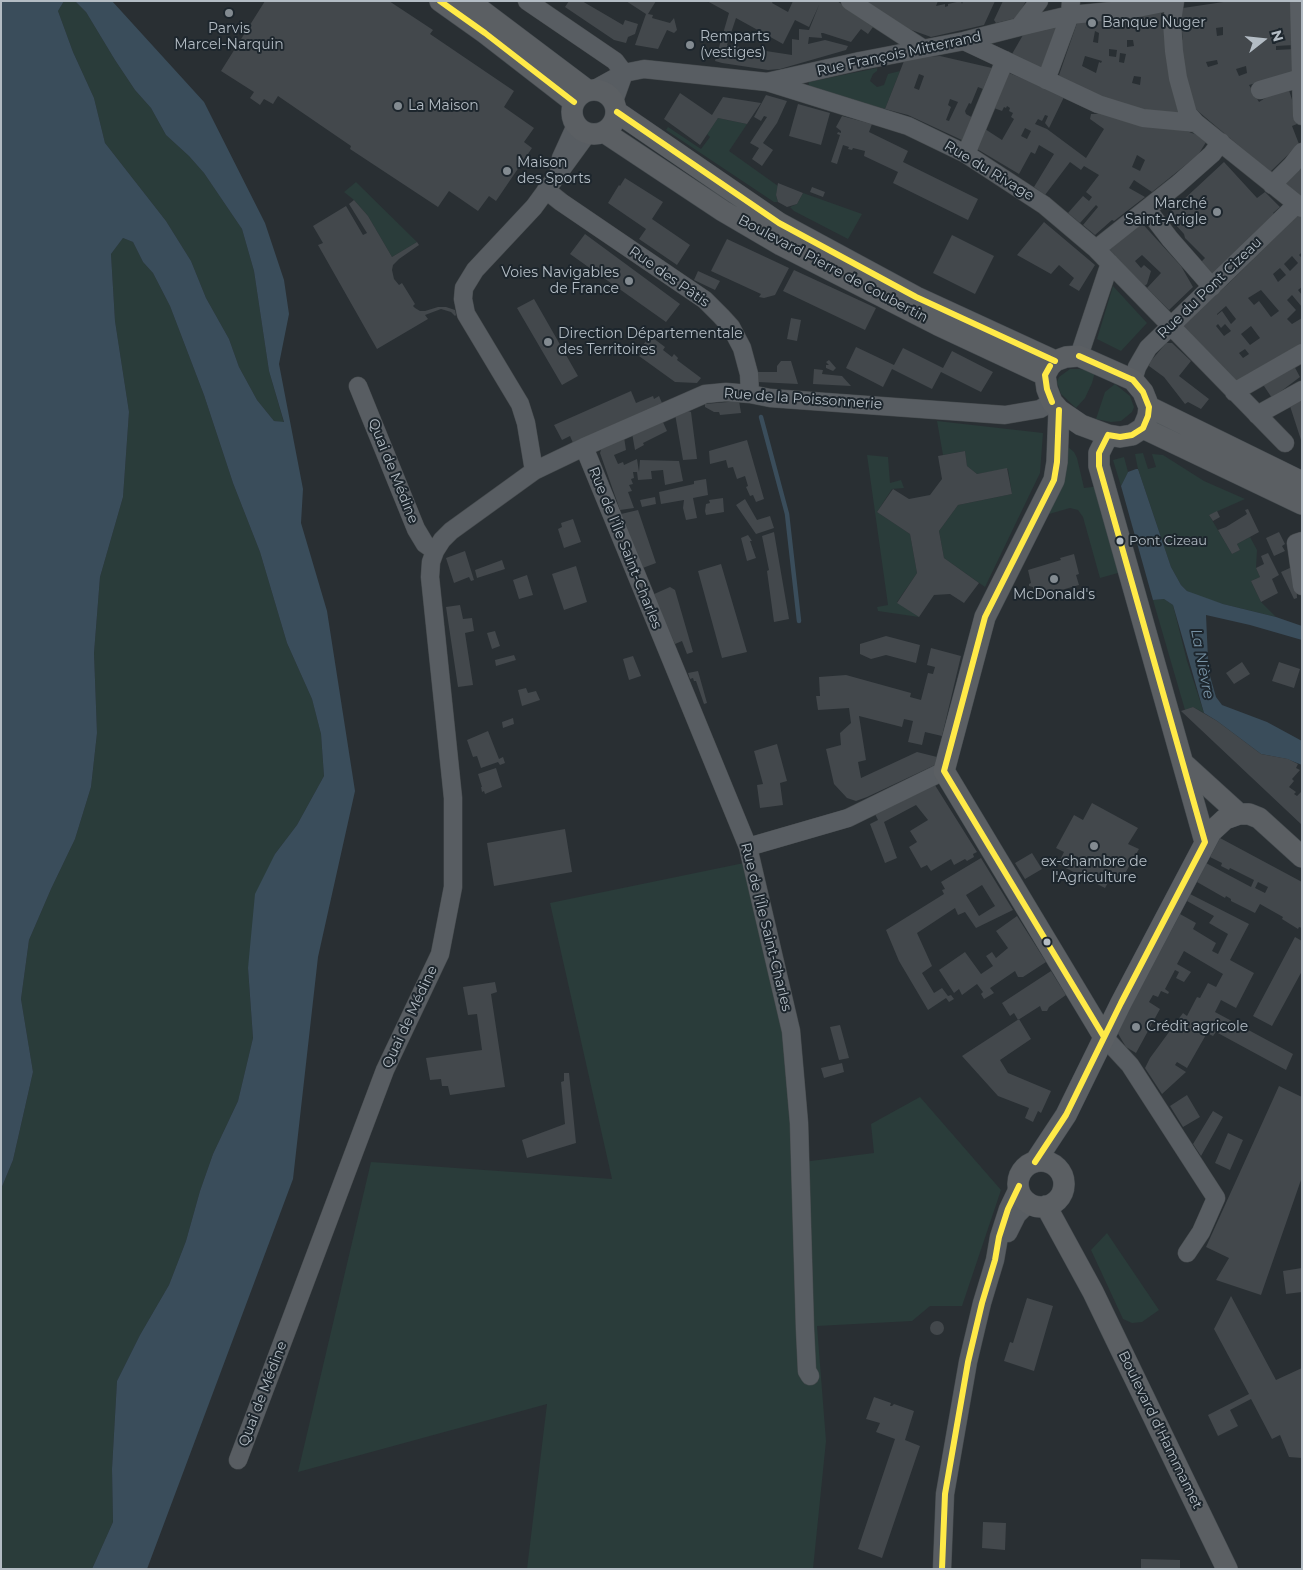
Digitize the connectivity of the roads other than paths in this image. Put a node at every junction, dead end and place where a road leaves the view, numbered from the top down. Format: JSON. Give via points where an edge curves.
{"nodes":[{"id":1,"x":440,"y":1,"type":"edge"},
{"id":2,"x":470,"y":1,"type":"edge"},
{"id":3,"x":527,"y":1,"type":"edge"},
{"id":4,"x":850,"y":1,"type":"edge"},
{"id":5,"x":1039,"y":1,"type":"edge"},
{"id":6,"x":1174,"y":1,"type":"edge"},
{"id":7,"x":1299,"y":1,"type":"edge"},
{"id":8,"x":1132,"y":5,"type":"edge"},
{"id":9,"x":1071,"y":8,"type":"edge"},
{"id":10,"x":1019,"y":27,"type":"junction"},
{"id":11,"x":964,"y":41,"type":"junction"},
{"id":12,"x":922,"y":48,"type":"junction"},
{"id":13,"x":1002,"y":67,"type":"junction"},
{"id":14,"x":624,"y":73,"type":"junction"},
{"id":15,"x":1301,"y":78,"type":"edge"},
{"id":16,"x":1046,"y":80,"type":"junction"},
{"id":17,"x":767,"y":82,"type":"junction"},
{"id":18,"x":1260,"y":90,"type":"dead end"},
{"id":19,"x":585,"y":94,"type":"junction"},
{"id":20,"x":615,"y":106,"type":"junction"},
{"id":21,"x":1302,"y":116,"type":"edge"},
{"id":22,"x":1196,"y":123,"type":"junction"},
{"id":23,"x":589,"y":130,"type":"junction"},
{"id":24,"x":1221,"y":142,"type":"junction"},
{"id":25,"x":1302,"y":152,"type":"edge"},
{"id":26,"x":966,"y":154,"type":"junction"},
{"id":27,"x":1272,"y":185,"type":"junction"},
{"id":28,"x":546,"y":190,"type":"junction"},
{"id":29,"x":1299,"y":206,"type":"edge"},
{"id":30,"x":1147,"y":209,"type":"junction"},
{"id":31,"x":1096,"y":249,"type":"junction"},
{"id":32,"x":1110,"y":263,"type":"junction"},
{"id":33,"x":1212,"y":287,"type":"junction"},
{"id":34,"x":1170,"y":326,"type":"junction"},
{"id":35,"x":1302,"y":353,"type":"edge"},
{"id":36,"x":1079,"y":356,"type":"junction"},
{"id":37,"x":1050,"y":368,"type":"junction"},
{"id":38,"x":1133,"y":380,"type":"junction"},
{"id":39,"x":358,"y":386,"type":"dead end"},
{"id":40,"x":1302,"y":390,"type":"edge"},
{"id":41,"x":1234,"y":392,"type":"junction"},
{"id":42,"x":750,"y":394,"type":"junction"},
{"id":43,"x":1055,"y":406,"type":"junction"},
{"id":44,"x":1149,"y":407,"type":"junction"},
{"id":45,"x":1257,"y":415,"type":"junction"},
{"id":46,"x":1143,"y":428,"type":"junction"},
{"id":47,"x":1108,"y":435,"type":"junction"},
{"id":48,"x":1285,"y":443,"type":"dead end"},
{"id":49,"x":584,"y":447,"type":"junction"},
{"id":50,"x":565,"y":456,"type":"joint"},
{"id":51,"x":534,"y":471,"type":"junction"},
{"id":52,"x":1302,"y":482,"type":"edge"},
{"id":53,"x":1302,"y":504,"type":"edge"},
{"id":54,"x":1302,"y":541,"type":"edge"},
{"id":55,"x":435,"y":551,"type":"junction"},
{"id":56,"x":1302,"y":586,"type":"edge"},
{"id":57,"x":1184,"y":764,"type":"junction"},
{"id":58,"x":944,"y":771,"type":"junction"},
{"id":59,"x":1239,"y":814,"type":"junction"},
{"id":60,"x":1205,"y":842,"type":"junction"},
{"id":61,"x":748,"y":847,"type":"junction"},
{"id":62,"x":1302,"y":857,"type":"edge"},
{"id":63,"x":1082,"y":998,"type":"junction"},
{"id":64,"x":1121,"y":1003,"type":"junction"},
{"id":65,"x":1104,"y":1037,"type":"junction"},
{"id":66,"x":1066,"y":1115,"type":"junction"},
{"id":67,"x":1035,"y":1162,"type":"junction"},
{"id":68,"x":1057,"y":1168,"type":"junction"},
{"id":69,"x":1038,"y":1198,"type":"junction"},
{"id":70,"x":1187,"y":1254,"type":"dead end"},
{"id":71,"x":810,"y":1376,"type":"dead end"},
{"id":72,"x":238,"y":1460,"type":"dead end"},
{"id":73,"x":942,"y":1569,"type":"edge"},
{"id":74,"x":1227,"y":1569,"type":"edge"}],
"edges":[{"from":1,"to":19,"type":"main road","via":[[485,33]]},
{"from":2,"to":19,"type":"main road"},
{"from":3,"to":14,"type":"street","via":[[615,61]]},
{"from":4,"to":12,"type":"street"},
{"from":5,"to":10,"type":"street"},
{"from":6,"to":8,"type":"street","name":"Rue François Mitterrand"},
{"from":6,"to":22,"type":"street","via":[[1172,22],[1178,78],[1184,104]]},
{"from":7,"to":15,"type":"street"},
{"from":8,"to":9,"type":"street","name":"Rue François Mitterrand"},
{"from":9,"to":10,"type":"street","name":"Rue François Mitterrand"},
{"from":9,"to":16,"type":"street"},
{"from":10,"to":11,"type":"street","name":"Rue François Mitterrand"},
{"from":11,"to":12,"type":"street","name":"Rue François Mitterrand"},
{"from":11,"to":13,"type":"street"},
{"from":12,"to":17,"type":"street","name":"Rue François Mitterrand"},
{"from":13,"to":16,"type":"street"},
{"from":13,"to":26,"type":"street"},
{"from":14,"to":17,"type":"street","name":"Rue François Mitterrand","via":[[652,69]]},
{"from":14,"to":19,"type":"street","name":"Rue François Mitterrand"},
{"from":14,"to":20,"type":"street"},
{"from":15,"to":18,"type":"street"},
{"from":15,"to":21,"type":"street"},
{"from":16,"to":22,"type":"street","via":[[1098,104],[1143,118]]},
{"from":17,"to":26,"type":"street","name":"Rue du Rivage","via":[[908,126]]},
{"from":19,"to":20,"type":"main road","via":[[606,92]]},
{"from":19,"to":23,"type":"main road","via":[[572,114]]},
{"from":20,"to":23,"type":"main road","via":[[613,124]]},
{"from":20,"to":37,"type":"main road","name":"Boulevard Pierre de Coubertin","via":[[779,223]]},
{"from":22,"to":24,"type":"street"},
{"from":23,"to":28,"type":"street"},
{"from":23,"to":37,"type":"main road","name":"Boulevard Pierre de Coubertin","via":[[781,245],[938,325]]},
{"from":24,"to":27,"type":"street"},
{"from":24,"to":30,"type":"street","via":[[1212,154]]},
{"from":25,"to":27,"type":"street"},
{"from":26,"to":31,"type":"street","name":"Rue du Rivage","via":[[1044,204]]},
{"from":27,"to":29,"type":"street"},
{"from":28,"to":42,"type":"street","name":"Rue des Pâtis","via":[[716,310],[731,327],[742,348]]},
{"from":28,"to":51,"type":"street","via":[[475,270],[464,288],[463,299],[466,314],[520,404]]},
{"from":29,"to":33,"type":"street","name":"Rue du Pont Cizeau"},
{"from":30,"to":31,"type":"street"},
{"from":30,"to":33,"type":"street"},
{"from":31,"to":32,"type":"street","name":"Rue du Rivage"},
{"from":32,"to":34,"type":"street","name":"Rue du Rivage"},
{"from":32,"to":36,"type":"street"},
{"from":33,"to":34,"type":"street","name":"Rue du Pont Cizeau"},
{"from":34,"to":38,"type":"street","name":"Rue du Pont Cizeau","via":[[1148,348]]},
{"from":34,"to":41,"type":"street","name":"Rue du Rivage"},
{"from":35,"to":41,"type":"street"},
{"from":36,"to":37,"type":"main road","via":[[1066,356]]},
{"from":36,"to":38,"type":"main road"},
{"from":37,"to":43,"type":"main road","via":[[1047,389]]},
{"from":38,"to":44,"type":"main road"},
{"from":39,"to":55,"type":"street","name":"Quai de Médine","via":[[416,529],[425,544]]},
{"from":40,"to":45,"type":"street"},
{"from":41,"to":45,"type":"street","name":"Rue du Rivage"},
{"from":42,"to":43,"type":"street","name":"Rue de la Poissonnerie","via":[[1005,415]]},
{"from":42,"to":49,"type":"street","name":"Rue de la Poissonnerie","via":[[705,394]]},
{"from":43,"to":47,"type":"main road","via":[[1081,425]]},
{"from":43,"to":58,"type":"main road","via":[[1057,462],[1054,480],[986,617]]},
{"from":44,"to":46,"type":"main road"},
{"from":44,"to":52,"type":"main road"},
{"from":45,"to":48,"type":"street","name":"Rue du Rivage"},
{"from":46,"to":47,"type":"main road","via":[[1132,435]]},
{"from":46,"to":53,"type":"main road"},
{"from":47,"to":57,"type":"main road","via":[[1099,453],[1099,466]]},
{"from":49,"to":50,"type":"street","name":"Rue de la Poissonnerie"},
{"from":49,"to":61,"type":"street","name":"Rue de l'Île Saint-Charles"},
{"from":50,"to":51,"type":"street","name":"Quai de Médine"},
{"from":51,"to":55,"type":"street","name":"Quai de Médine","via":[[451,531]]},
{"from":54,"to":56,"type":"street","via":[[1296,544]]},
{"from":55,"to":72,"type":"street","name":"Quai de Médine","via":[[430,577],[453,798],[453,887],[440,954],[384,1070]]},
{"from":57,"to":59,"type":"main road"},
{"from":57,"to":60,"type":"main road"},
{"from":58,"to":61,"type":"street","via":[[848,818]]},
{"from":58,"to":63,"type":"main road"},
{"from":59,"to":60,"type":"main road","via":[[1225,819]]},
{"from":59,"to":62,"type":"main road","via":[[1259,818]]},
{"from":60,"to":64,"type":"main road"},
{"from":61,"to":71,"type":"street","name":"Rue de l'Île Saint-Charles","via":[[791,1031],[799,1123],[805,1329]]},
{"from":63,"to":64,"type":"main road"},
{"from":63,"to":65,"type":"main road"},
{"from":64,"to":65,"type":"main road"},
{"from":65,"to":66,"type":"main road"},
{"from":65,"to":70,"type":"street","via":[[1130,1065],[1216,1198]]},
{"from":66,"to":67,"type":"main road"},
{"from":66,"to":68,"type":"main road"},
{"from":67,"to":68,"type":"main road","via":[[1047,1162]]},
{"from":67,"to":69,"type":"main road","via":[[1020,1174]]},
{"from":68,"to":69,"type":"main road","via":[[1063,1179],[1062,1192]]},
{"from":69,"to":73,"type":"street","via":[[1017,1215],[995,1260],[982,1303],[968,1362],[945,1494]]},
{"from":69,"to":74,"type":"main road","name":"Boulevard d'Hammamet","via":[[1093,1292]]}]}
